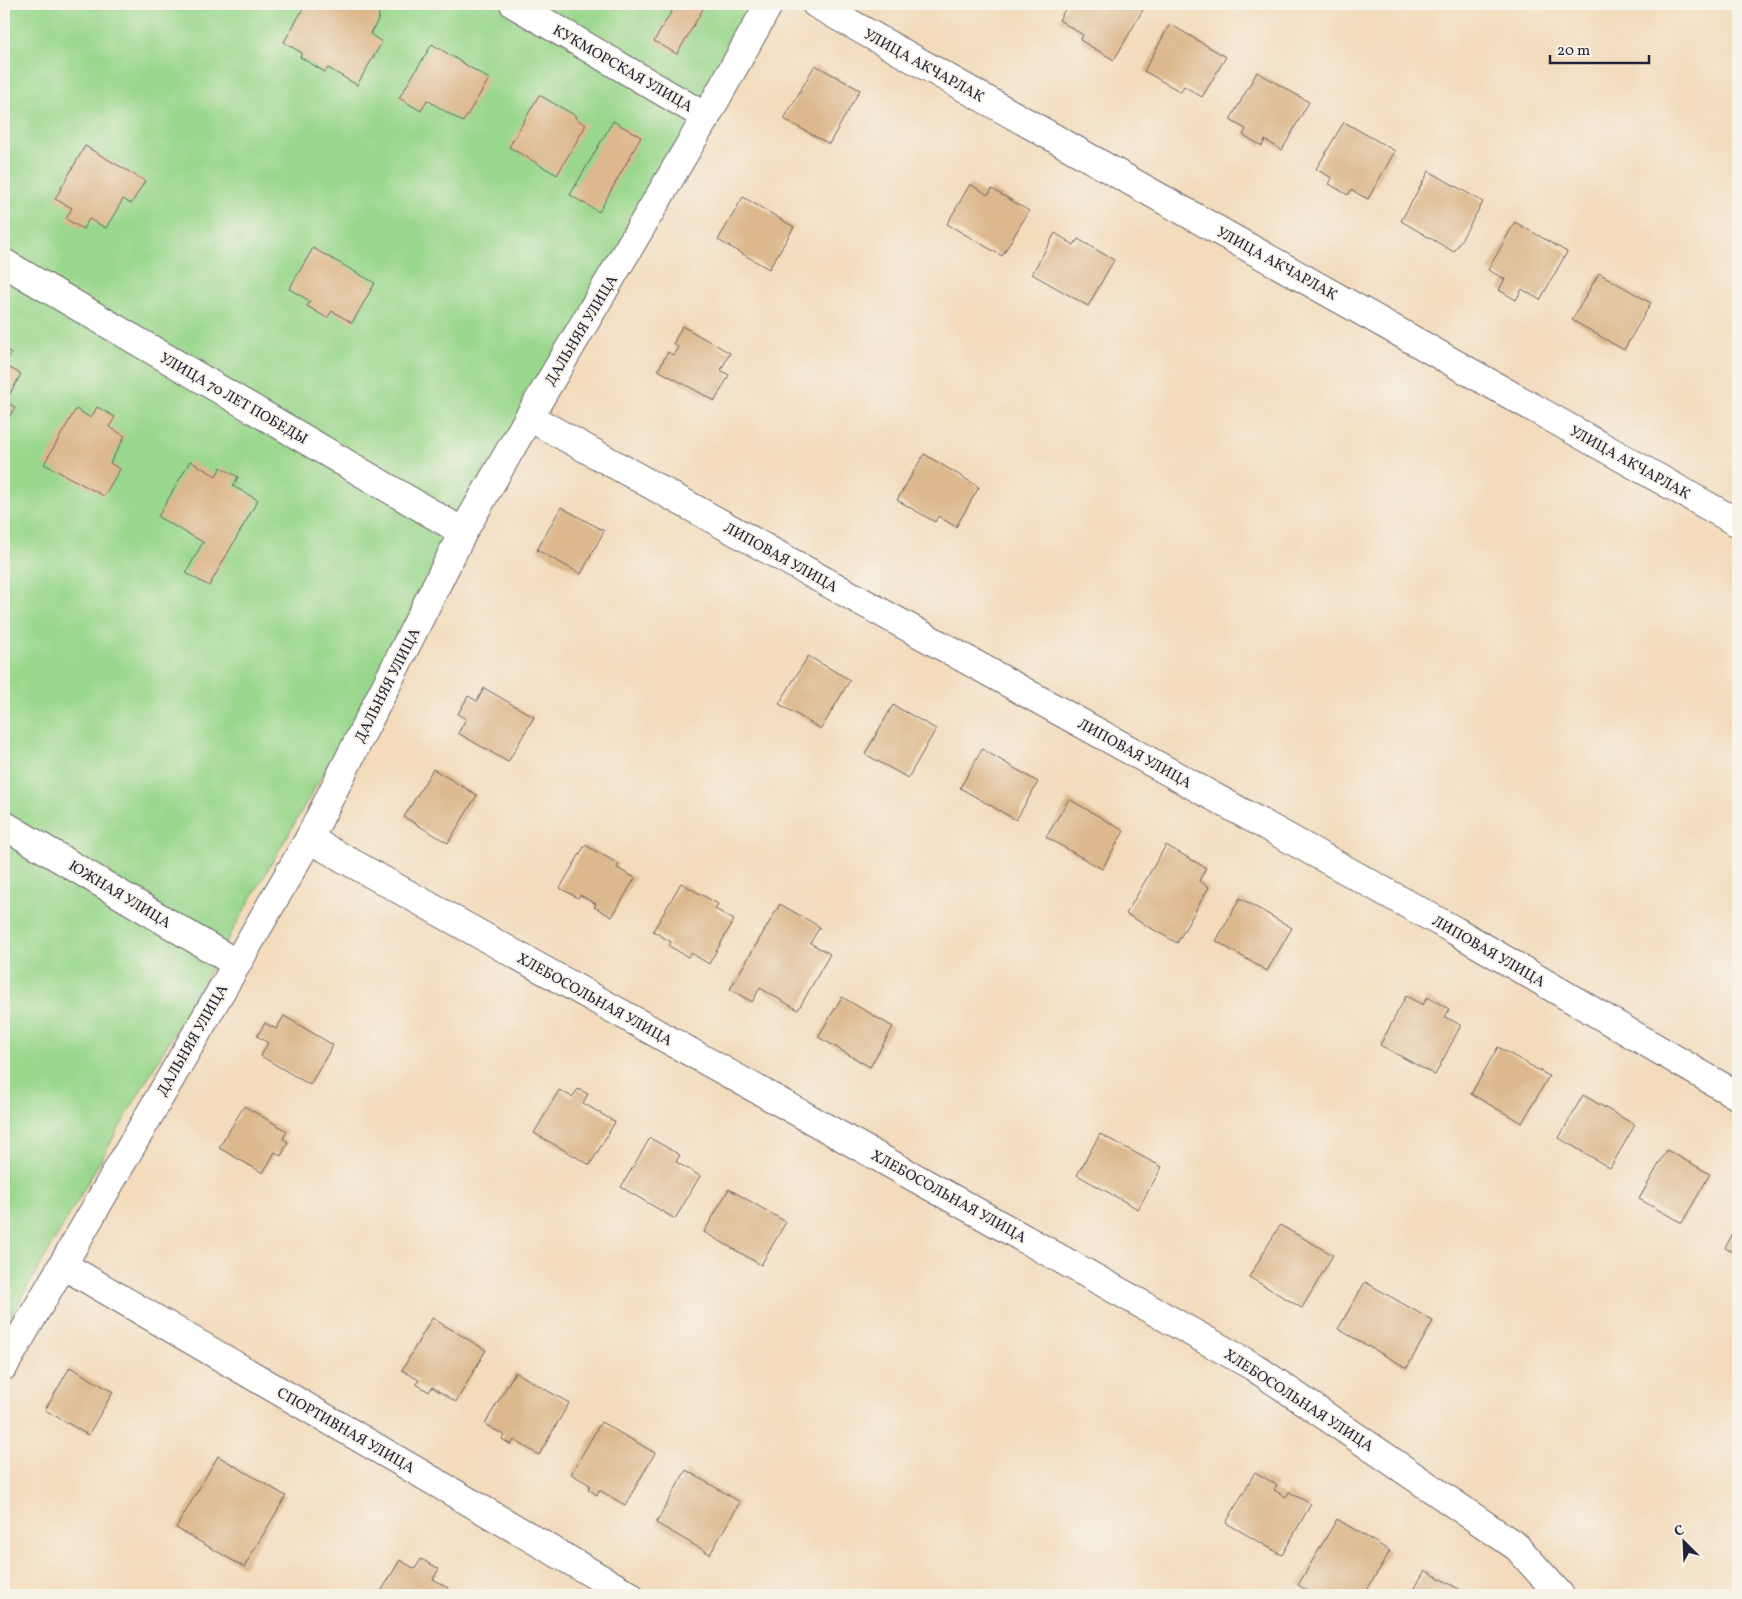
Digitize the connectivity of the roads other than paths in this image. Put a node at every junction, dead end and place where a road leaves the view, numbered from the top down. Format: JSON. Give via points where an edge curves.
{"nodes":[{"id":1,"x":514,"y":4,"type":"edge"},
{"id":2,"x":769,"y":4,"type":"edge"},
{"id":3,"x":816,"y":4,"type":"edge"},
{"id":4,"x":706,"y":117,"type":"junction"},
{"id":5,"x":4,"y":263,"type":"edge"},
{"id":6,"x":529,"y":417,"type":"junction"},
{"id":7,"x":1738,"y":523,"type":"edge"},
{"id":8,"x":463,"y":532,"type":"junction"},
{"id":9,"x":4,"y":825,"type":"edge"},
{"id":10,"x":309,"y":839,"type":"junction"},
{"id":11,"x":237,"y":964,"type":"junction"},
{"id":12,"x":1738,"y":1096,"type":"edge"},
{"id":13,"x":62,"y":1265,"type":"junction"},
{"id":14,"x":4,"y":1366,"type":"edge"},
{"id":15,"x":629,"y":1595,"type":"edge"},
{"id":16,"x":1560,"y":1595,"type":"edge"}],
"edges":[{"from":1,"to":4,"type":"street","name":"КУКМОРСКАЯ УЛИЦА"},
{"from":2,"to":4,"type":"street","name":"ДАЛЬНЯЯ УЛИЦА"},
{"from":3,"to":7,"type":"street","name":"УЛИЦА АКЧАРЛАК"},
{"from":4,"to":6,"type":"street","name":"ДАЛЬНЯЯ УЛИЦА"},
{"from":5,"to":8,"type":"street","name":"УЛИЦА 70 ЛЕТ ПОБЕДЫ"},
{"from":6,"to":8,"type":"street","name":"ДАЛЬНЯЯ УЛИЦА"},
{"from":6,"to":12,"type":"street","name":"ЛИПОВАЯ УЛИЦА","via":[[1454,930]]},
{"from":8,"to":10,"type":"street","name":"ДАЛЬНЯЯ УЛИЦА"},
{"from":9,"to":11,"type":"street","name":"ЮЖНАЯ УЛИЦА"},
{"from":10,"to":11,"type":"street","name":"ДАЛЬНЯЯ УЛИЦА"},
{"from":10,"to":16,"type":"street","name":"ХЛЕБОСОЛЬНАЯ УЛИЦА","via":[[1254,1367],[1517,1547]]},
{"from":11,"to":13,"type":"street","name":"ДАЛЬНЯЯ УЛИЦА"},
{"from":13,"to":14,"type":"street","name":"ДАЛЬНЯЯ УЛИЦА"},
{"from":13,"to":15,"type":"street","name":"СПОРТИВНАЯ УЛИЦА"}]}
